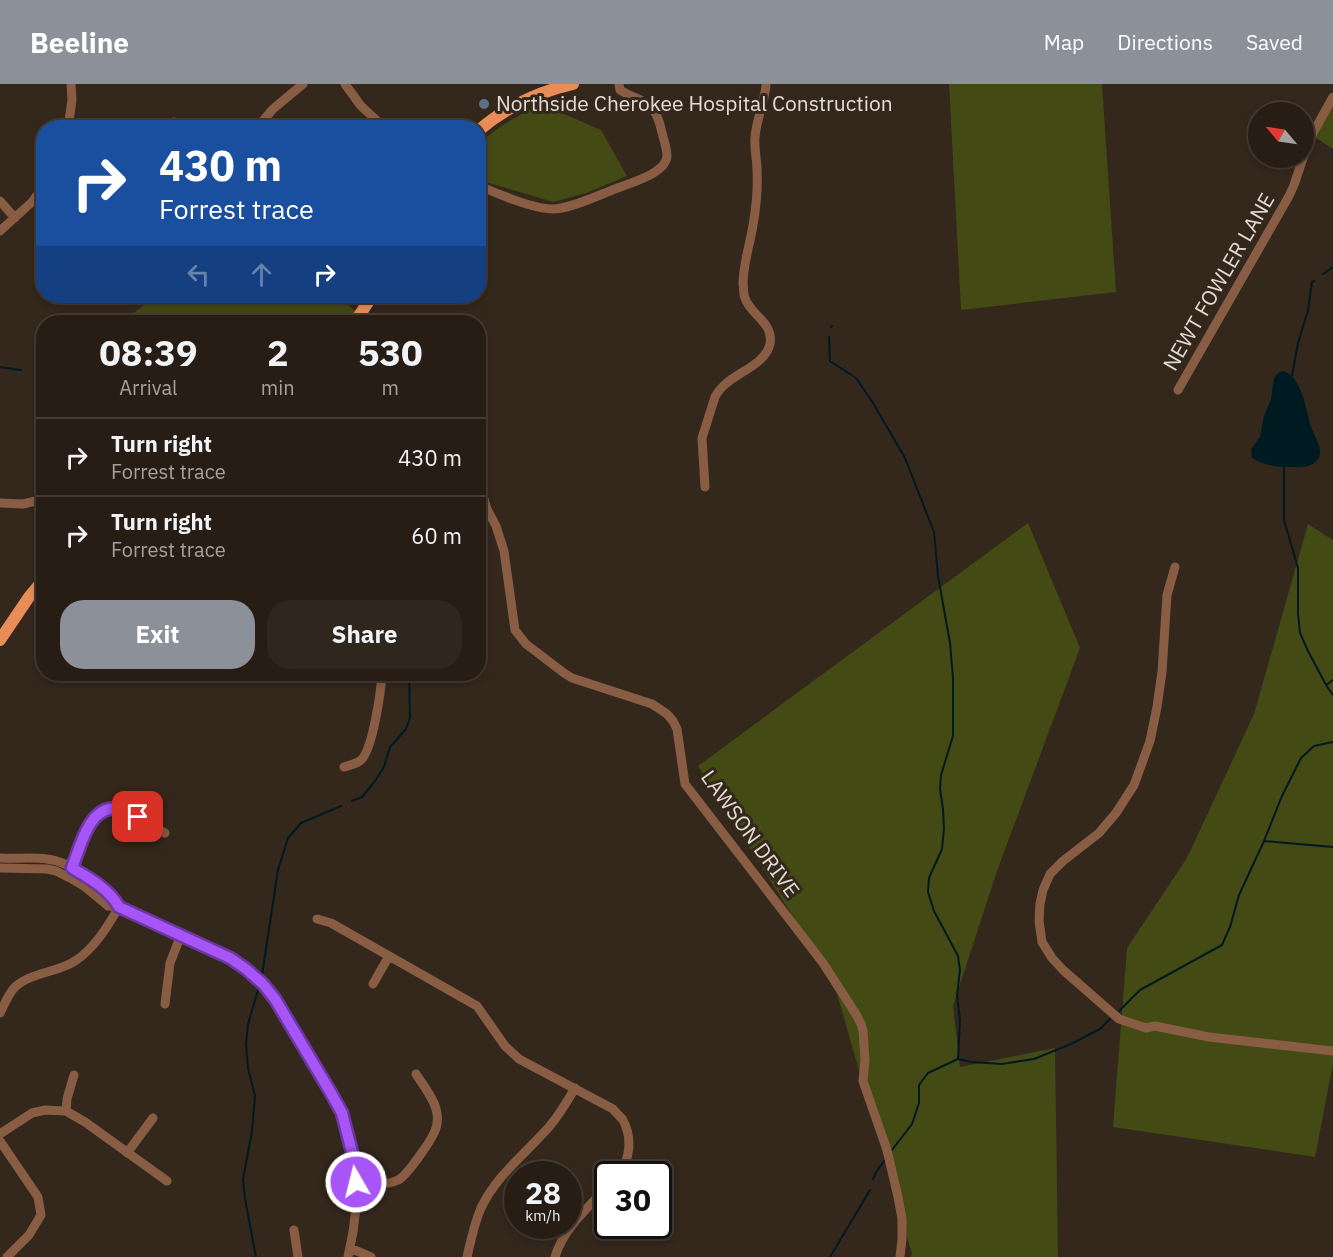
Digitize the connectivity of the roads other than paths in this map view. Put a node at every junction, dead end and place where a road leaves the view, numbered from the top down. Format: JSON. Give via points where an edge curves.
{"nodes":[{"id":1,"x":71,"y":84,"type":"edge"},
{"id":2,"x":303,"y":84,"type":"edge"},
{"id":3,"x":345,"y":84,"type":"edge"},
{"id":4,"x":573,"y":84,"type":"edge"},
{"id":5,"x":619,"y":84,"type":"edge"},
{"id":6,"x":766,"y":84,"type":"edge"},
{"id":7,"x":1333,"y":97,"type":"edge"},
{"id":8,"x":69,"y":120,"type":"edge"},
{"id":9,"x":264,"y":120,"type":"edge"},
{"id":10,"x":376,"y":120,"type":"edge"},
{"id":11,"x":486,"y":125,"type":"edge"},
{"id":12,"x":1314,"y":131,"type":"edge"},
{"id":13,"x":1299,"y":168,"type":"edge"},
{"id":14,"x":486,"y":188,"type":"edge"},
{"id":15,"x":36,"y":197,"type":"edge"},
{"id":16,"x":0,"y":201,"type":"edge"},
{"id":17,"x":15,"y":218,"type":"junction"},
{"id":18,"x":0,"y":231,"type":"edge"},
{"id":19,"x":1178,"y":390,"type":"dead end"},
{"id":20,"x":705,"y":487,"type":"dead end"},
{"id":21,"x":36,"y":501,"type":"edge"},
{"id":22,"x":0,"y":503,"type":"edge"},
{"id":23,"x":486,"y":506,"type":"edge"},
{"id":24,"x":1175,"y":567,"type":"dead end"},
{"id":25,"x":36,"y":589,"type":"edge"},
{"id":26,"x":0,"y":640,"type":"edge"},
{"id":27,"x":381,"y":681,"type":"edge"},
{"id":28,"x":344,"y":767,"type":"dead end"},
{"id":29,"x":165,"y":833,"type":"dead end"},
{"id":30,"x":0,"y":858,"type":"edge"},
{"id":31,"x":0,"y":868,"type":"edge"},
{"id":32,"x":70,"y":872,"type":"junction"},
{"id":33,"x":119,"y":907,"type":"junction"},
{"id":34,"x":317,"y":919,"type":"dead end"},
{"id":35,"x":181,"y":935,"type":"junction"},
{"id":36,"x":389,"y":956,"type":"junction"},
{"id":37,"x":374,"y":984,"type":"dead end"},
{"id":38,"x":165,"y":1004,"type":"dead end"},
{"id":39,"x":0,"y":1012,"type":"edge"},
{"id":40,"x":1333,"y":1051,"type":"edge"},
{"id":41,"x":416,"y":1074,"type":"dead end"},
{"id":42,"x":74,"y":1075,"type":"dead end"},
{"id":43,"x":574,"y":1088,"type":"junction"},
{"id":44,"x":66,"y":1111,"type":"junction"},
{"id":45,"x":153,"y":1118,"type":"dead end"},
{"id":46,"x":0,"y":1134,"type":"edge"},
{"id":47,"x":0,"y":1141,"type":"edge"},
{"id":48,"x":127,"y":1153,"type":"junction"},
{"id":49,"x":627,"y":1161,"type":"edge"},
{"id":50,"x":167,"y":1181,"type":"dead end"},
{"id":51,"x":356,"y":1182,"type":"junction"},
{"id":52,"x":594,"y":1202,"type":"edge"},
{"id":53,"x":294,"y":1230,"type":"dead end"},
{"id":54,"x":349,"y":1253,"type":"edge"},
{"id":55,"x":7,"y":1257,"type":"edge"},
{"id":56,"x":298,"y":1257,"type":"edge"},
{"id":57,"x":371,"y":1257,"type":"edge"},
{"id":58,"x":468,"y":1257,"type":"edge"},
{"id":59,"x":555,"y":1257,"type":"edge"},
{"id":60,"x":900,"y":1257,"type":"edge"}],
"edges":[{"from":1,"to":8,"type":"street"},
{"from":2,"to":9,"type":"street"},
{"from":3,"to":10,"type":"street"},
{"from":4,"to":11,"type":"main road","via":[[530,97]]},
{"from":5,"to":14,"type":"street","via":[[620,90],[645,102],[657,114],[667,155],[666,163],[658,170],[561,208],[541,208]]},
{"from":6,"to":20,"type":"street","via":[[755,137],[754,214],[743,281],[745,298],[766,324],[769,346],[761,360],[734,377],[715,397],[702,438]]},
{"from":7,"to":12,"type":"street","name":"NEWT FOWLER LANE"},
{"from":13,"to":19,"type":"street","name":"NEWT FOWLER LANE","via":[[1289,196]]},
{"from":15,"to":17,"type":"street"},
{"from":16,"to":17,"type":"street"},
{"from":17,"to":18,"type":"street"},
{"from":21,"to":22,"type":"street"},
{"from":23,"to":60,"type":"street","name":"LAWSON DRIVE","via":[[504,551],[515,630],[526,644],[572,678],[652,704],[667,714],[677,729],[685,784],[817,955],[857,1016],[864,1041],[863,1081],[887,1150],[902,1219]]},
{"from":24,"to":40,"type":"street","via":[[1167,595],[1157,707],[1143,760],[1134,785],[1116,813],[1099,833],[1050,874],[1040,904],[1042,942],[1082,988],[1119,1019],[1146,1028],[1155,1026],[1209,1037]]},
{"from":25,"to":26,"type":"main road"},
{"from":27,"to":28,"type":"street","via":[[369,745],[361,761]]},
{"from":29,"to":32,"type":"street","via":[[129,811],[101,812],[92,818]]},
{"from":30,"to":32,"type":"street","via":[[56,861]]},
{"from":31,"to":32,"type":"street"},
{"from":32,"to":33,"type":"street","via":[[92,881],[114,898]]},
{"from":33,"to":35,"type":"street"},
{"from":33,"to":39,"type":"street","via":[[83,955],[72,963],[27,979],[15,988]]},
{"from":34,"to":36,"type":"street"},
{"from":35,"to":38,"type":"street","via":[[170,963]]},
{"from":35,"to":51,"type":"street","via":[[230,958],[263,984],[275,999],[342,1113]]},
{"from":36,"to":37,"type":"street"},
{"from":36,"to":43,"type":"street","via":[[477,1006],[519,1059]]},
{"from":41,"to":51,"type":"street","via":[[437,1113],[434,1133],[401,1179],[390,1183]]},
{"from":42,"to":44,"type":"street"},
{"from":43,"to":49,"type":"street","via":[[613,1109],[622,1120],[628,1136]]},
{"from":43,"to":58,"type":"street","via":[[563,1110],[497,1183],[482,1207]]},
{"from":44,"to":46,"type":"street","via":[[32,1113]]},
{"from":44,"to":48,"type":"street"},
{"from":45,"to":48,"type":"street"},
{"from":47,"to":55,"type":"street","via":[[38,1197],[41,1215],[29,1235]]},
{"from":48,"to":50,"type":"street"},
{"from":51,"to":54,"type":"street"},
{"from":52,"to":59,"type":"street","via":[[568,1231]]},
{"from":53,"to":56,"type":"street"},
{"from":54,"to":57,"type":"street"}]}
